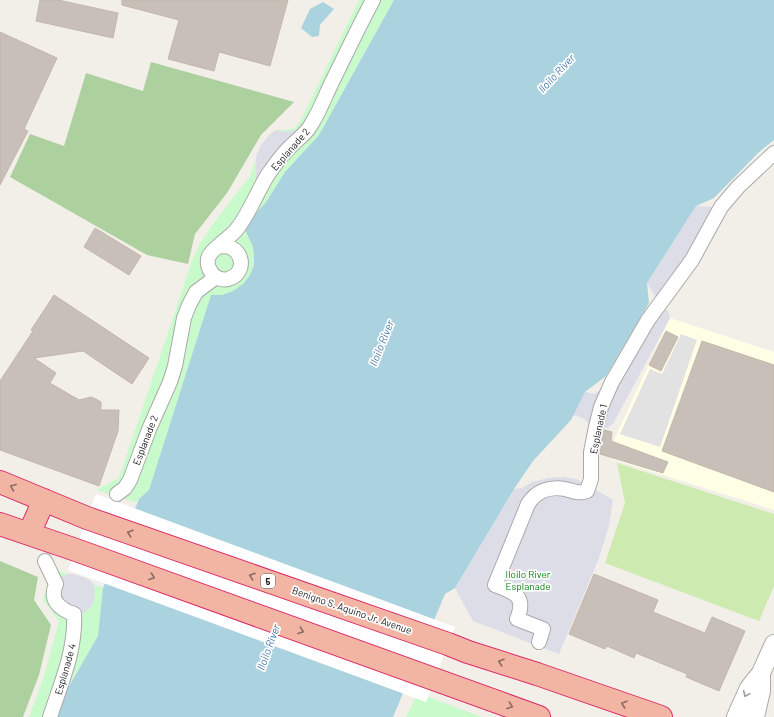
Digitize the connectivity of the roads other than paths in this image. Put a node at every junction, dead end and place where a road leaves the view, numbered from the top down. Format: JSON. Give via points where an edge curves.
{"nodes":[{"id":1,"x":373,"y":0,"type":"edge"},
{"id":2,"x":774,"y":154,"type":"edge"},
{"id":3,"x":218,"y":247,"type":"junction"},
{"id":4,"x":216,"y":277,"type":"junction"},
{"id":5,"x":0,"y":482,"type":"edge"},
{"id":6,"x":117,"y":494,"type":"dead end"},
{"id":7,"x":44,"y":500,"type":"junction"},
{"id":8,"x":0,"y":524,"type":"edge"},
{"id":9,"x":29,"y":534,"type":"junction"},
{"id":10,"x":44,"y":561,"type":"dead end"},
{"id":11,"x":539,"y":642,"type":"dead end"},
{"id":12,"x":774,"y":644,"type":"edge"},
{"id":13,"x":761,"y":673,"type":"junction"},
{"id":14,"x":50,"y":717,"type":"edge"},
{"id":15,"x":539,"y":717,"type":"edge"},
{"id":16,"x":661,"y":717,"type":"edge"},
{"id":17,"x":736,"y":717,"type":"edge"},
{"id":18,"x":754,"y":717,"type":"edge"}],
"edges":[{"from":1,"to":3,"type":"street","name":"Esplanade 2","via":[[310,127],[274,166],[242,223]]},
{"from":2,"to":11,"type":"street","name":"Esplanade 1","via":[[738,187],[721,208],[692,260],[648,320],[612,382],[596,427],[591,480],[587,491],[575,493],[560,488],[548,489],[536,494],[528,504],[495,584],[515,592],[520,600],[521,610],[517,619],[543,629]]},
{"from":3,"to":4,"type":"street","name":"Esplanade 2","via":[[210,254],[208,260],[209,270]]},
{"from":3,"to":4,"type":"street","via":[[234,249],[241,263],[233,277]]},
{"from":4,"to":6,"type":"street","name":"Esplanade 2","via":[[196,292],[186,312],[170,382],[130,480]]},
{"from":7,"to":5,"type":"highway","name":"Benigno S. Aquino Jr. Avenue","number":"5","one_way":true},
{"from":7,"to":9,"type":"highway"},
{"from":16,"to":7,"type":"highway","name":"Benigno S. Aquino Jr. Avenue","number":"5","one_way":true,"via":[[468,652],[87,518]]},
{"from":8,"to":9,"type":"highway"},
{"from":9,"to":15,"type":"highway","one_way":true},
{"from":10,"to":14,"type":"street","name":"Esplanade 4","via":[[56,584],[53,592],[57,604],[74,614],[71,655]]},
{"from":12,"to":13,"type":"street"},
{"from":13,"to":17,"type":"street","one_way":true,"via":[[749,688]]},
{"from":13,"to":18,"type":"street","via":[[761,691]]}]}
